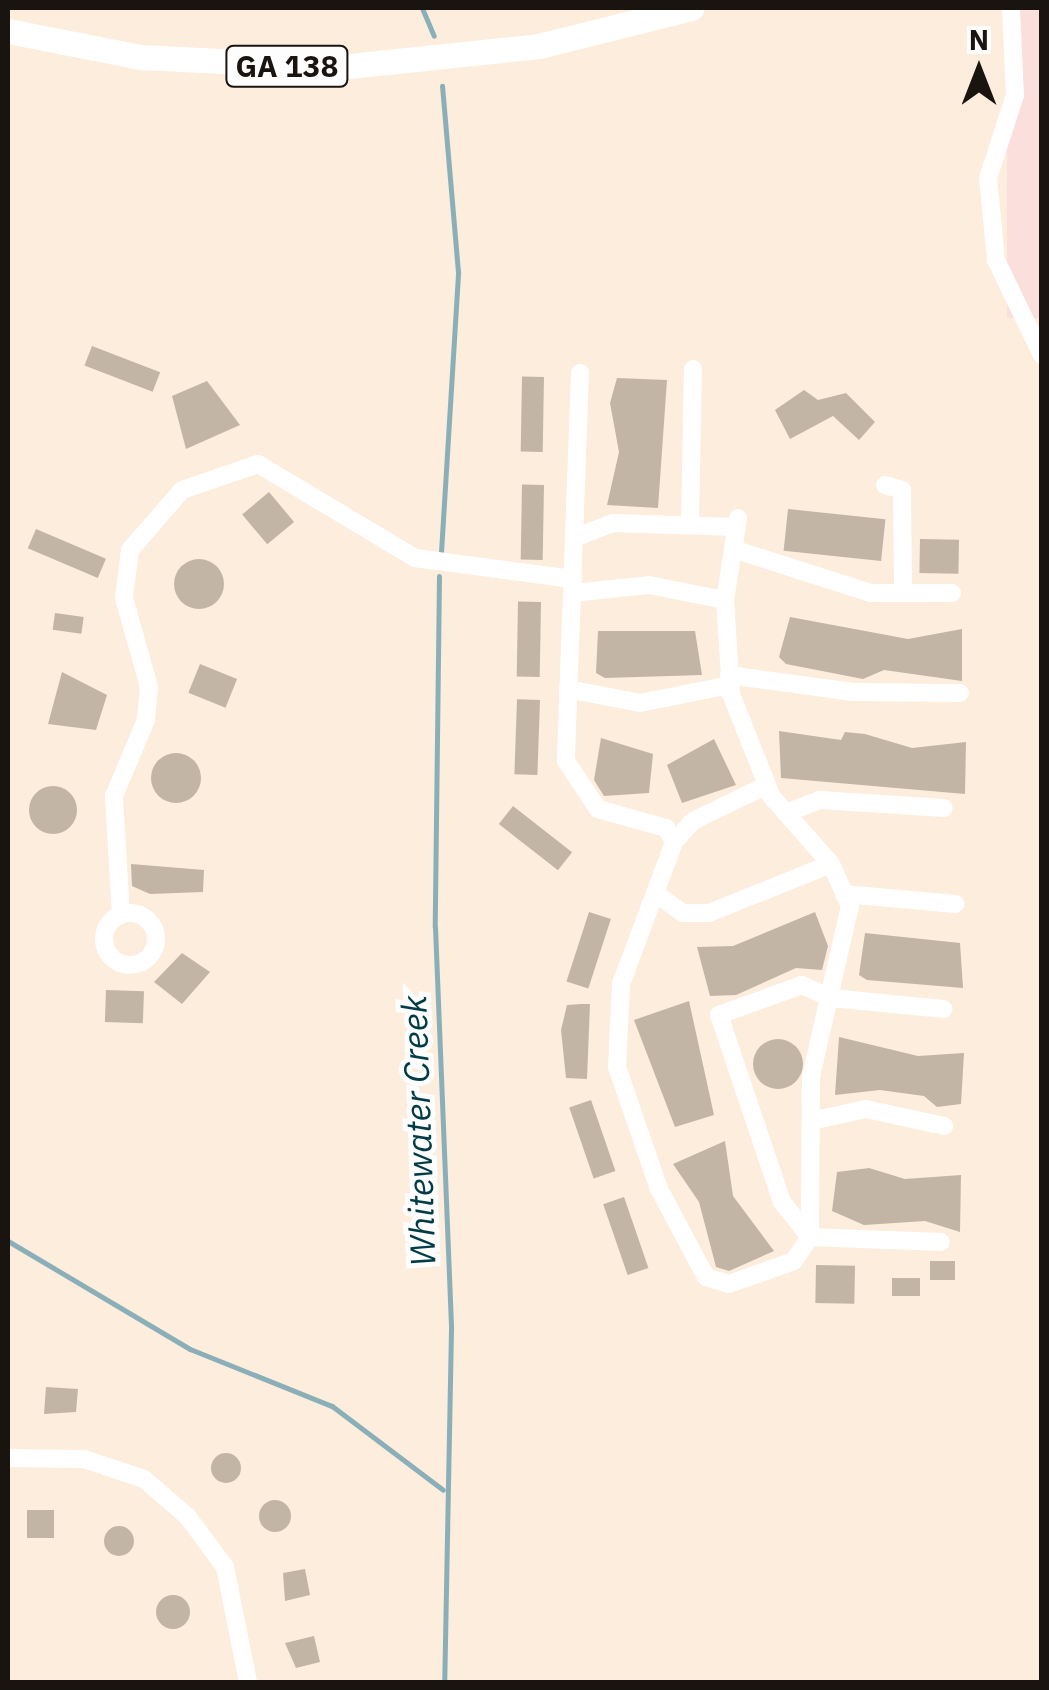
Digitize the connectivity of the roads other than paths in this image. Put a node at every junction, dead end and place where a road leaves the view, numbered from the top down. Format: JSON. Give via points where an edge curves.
{"nodes":[{"id":1,"x":691,"y":8,"type":"edge"},
{"id":2,"x":1011,"y":8,"type":"edge"},
{"id":3,"x":8,"y":32,"type":"edge"},
{"id":4,"x":1042,"y":355,"type":"edge"},
{"id":5,"x":693,"y":368,"type":"dead end"},
{"id":6,"x":580,"y":374,"type":"dead end"},
{"id":7,"x":884,"y":485,"type":"dead end"},
{"id":8,"x":690,"y":522,"type":"junction"},
{"id":9,"x":574,"y":538,"type":"junction"},
{"id":10,"x":733,"y":550,"type":"junction"},
{"id":11,"x":572,"y":586,"type":"junction"},
{"id":12,"x":904,"y":593,"type":"junction"},
{"id":13,"x":952,"y":593,"type":"dead end"},
{"id":14,"x":725,"y":600,"type":"junction"},
{"id":15,"x":730,"y":680,"type":"junction"},
{"id":16,"x":568,"y":689,"type":"junction"},
{"id":17,"x":960,"y":693,"type":"dead end"},
{"id":18,"x":767,"y":785,"type":"junction"},
{"id":19,"x":944,"y":808,"type":"dead end"},
{"id":20,"x":786,"y":813,"type":"junction"},
{"id":21,"x":674,"y":842,"type":"junction"},
{"id":22,"x":831,"y":864,"type":"junction"},
{"id":23,"x":844,"y":894,"type":"junction"},
{"id":24,"x":658,"y":895,"type":"junction"},
{"id":25,"x":956,"y":904,"type":"dead end"},
{"id":26,"x":121,"y":915,"type":"dead end"},
{"id":27,"x":831,"y":998,"type":"junction"},
{"id":28,"x":943,"y":1009,"type":"dead end"},
{"id":29,"x":811,"y":1120,"type":"junction"},
{"id":30,"x":944,"y":1126,"type":"dead end"},
{"id":31,"x":810,"y":1237,"type":"junction"},
{"id":32,"x":941,"y":1242,"type":"dead end"},
{"id":33,"x":8,"y":1458,"type":"edge"},
{"id":34,"x":248,"y":1682,"type":"edge"}],
"edges":[{"from":1,"to":3,"type":"main road","number":"GA 138","via":[[539,46],[340,68],[141,57]]},
{"from":2,"to":4,"type":"street","via":[[1015,95],[988,178],[996,260]]},
{"from":5,"to":8,"type":"street"},
{"from":6,"to":9,"type":"street"},
{"from":7,"to":12,"type":"street","via":[[902,490]]},
{"from":8,"to":9,"type":"street","via":[[613,522]]},
{"from":8,"to":10,"type":"street","via":[[738,523]]},
{"from":9,"to":11,"type":"street"},
{"from":10,"to":12,"type":"street","via":[[870,594]]},
{"from":10,"to":14,"type":"street"},
{"from":11,"to":14,"type":"street","via":[[669,586]]},
{"from":11,"to":16,"type":"street"},
{"from":11,"to":26,"type":"street","via":[[415,558],[258,464],[182,490],[130,550],[124,598],[149,687],[146,720],[114,796]]},
{"from":12,"to":13,"type":"street"},
{"from":14,"to":15,"type":"street"},
{"from":15,"to":16,"type":"street","via":[[640,703]]},
{"from":15,"to":17,"type":"street","via":[[853,692]]},
{"from":15,"to":18,"type":"street"},
{"from":16,"to":21,"type":"street","via":[[572,780],[598,809],[666,828]]},
{"from":18,"to":20,"type":"street"},
{"from":18,"to":21,"type":"street","via":[[693,821]]},
{"from":19,"to":20,"type":"street","via":[[820,800]]},
{"from":20,"to":22,"type":"street"},
{"from":21,"to":24,"type":"street"},
{"from":22,"to":23,"type":"street"},
{"from":22,"to":24,"type":"street","via":[[709,913],[683,914]]},
{"from":23,"to":25,"type":"street"},
{"from":23,"to":27,"type":"street","via":[[842,972]]},
{"from":24,"to":31,"type":"street","via":[[620,984],[617,1067],[674,1225],[706,1277],[730,1284],[794,1261]]},
{"from":27,"to":28,"type":"street"},
{"from":27,"to":29,"type":"street","via":[[811,1076]]},
{"from":27,"to":31,"type":"street","via":[[802,985],[718,1015],[782,1202]]},
{"from":29,"to":30,"type":"street","via":[[866,1109]]},
{"from":29,"to":31,"type":"street"},
{"from":31,"to":32,"type":"street"},
{"from":33,"to":34,"type":"street","via":[[99,1464],[144,1479],[188,1517],[225,1567]]}]}
